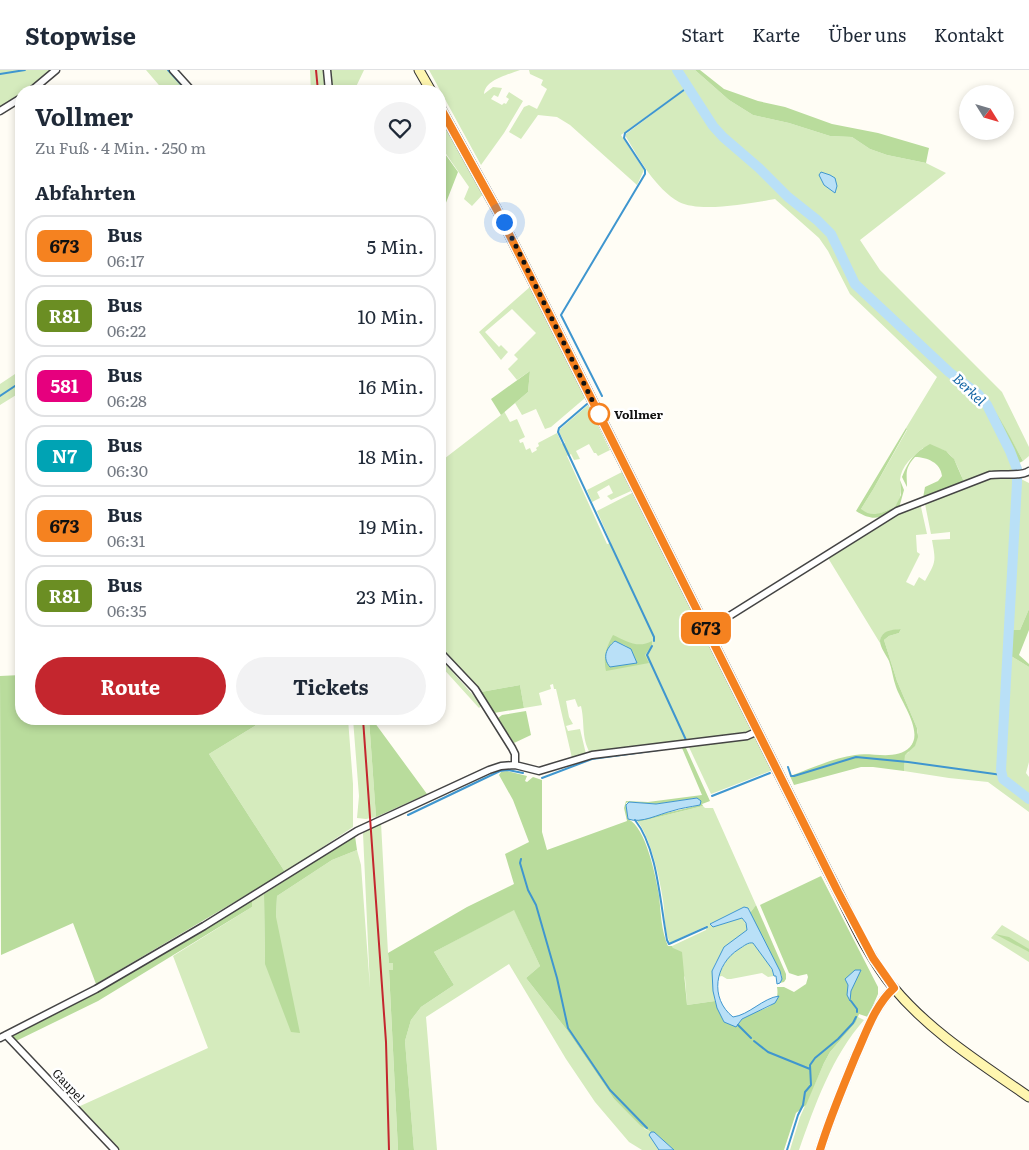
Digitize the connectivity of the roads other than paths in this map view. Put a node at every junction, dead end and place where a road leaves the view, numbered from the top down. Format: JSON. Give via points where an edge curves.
{"nodes":[{"id":1,"x":56,"y":70,"type":"edge"},
{"id":2,"x":173,"y":70,"type":"edge"},
{"id":3,"x":327,"y":70,"type":"edge"},
{"id":4,"x":419,"y":70,"type":"edge"},
{"id":5,"x":38,"y":85,"type":"edge"},
{"id":6,"x":187,"y":85,"type":"edge"},
{"id":7,"x":328,"y":85,"type":"edge"},
{"id":8,"x":428,"y":85,"type":"edge"},
{"id":9,"x":15,"y":102,"type":"edge"},
{"id":10,"x":0,"y":111,"type":"edge"},
{"id":11,"x":446,"y":118,"type":"edge"},
{"id":12,"x":1026,"y":474,"type":"edge"},
{"id":13,"x":707,"y":630,"type":"junction"},
{"id":14,"x":446,"y":659,"type":"edge"},
{"id":15,"x":758,"y":731,"type":"junction"},
{"id":16,"x":515,"y":765,"type":"junction"},
{"id":17,"x":894,"y":988,"type":"junction"},
{"id":18,"x":3,"y":1037,"type":"edge"},
{"id":19,"x":1029,"y":1098,"type":"edge"},
{"id":20,"x":115,"y":1150,"type":"edge"},
{"id":21,"x":820,"y":1150,"type":"edge"}],
"edges":[{"from":1,"to":5,"type":"street"},
{"from":2,"to":6,"type":"street"},
{"from":3,"to":7,"type":"street"},
{"from":4,"to":8,"type":"main road"},
{"from":9,"to":10,"type":"street"},
{"from":11,"to":13,"type":"main road","via":[[497,210]]},
{"from":12,"to":13,"type":"street","via":[[990,475],[897,512]]},
{"from":13,"to":15,"type":"main road"},
{"from":14,"to":16,"type":"street","via":[[475,690],[512,748]]},
{"from":15,"to":16,"type":"street","via":[[748,736],[592,755],[546,770],[530,770]]},
{"from":15,"to":17,"type":"main road","via":[[865,944]]},
{"from":16,"to":18,"type":"street","via":[[489,770],[357,831],[204,926]]},
{"from":17,"to":19,"type":"main road","via":[[940,1032]]},
{"from":17,"to":21,"type":"street","via":[[867,1030],[836,1101]]},
{"from":18,"to":20,"type":"street","name":"Gaupel"}]}
